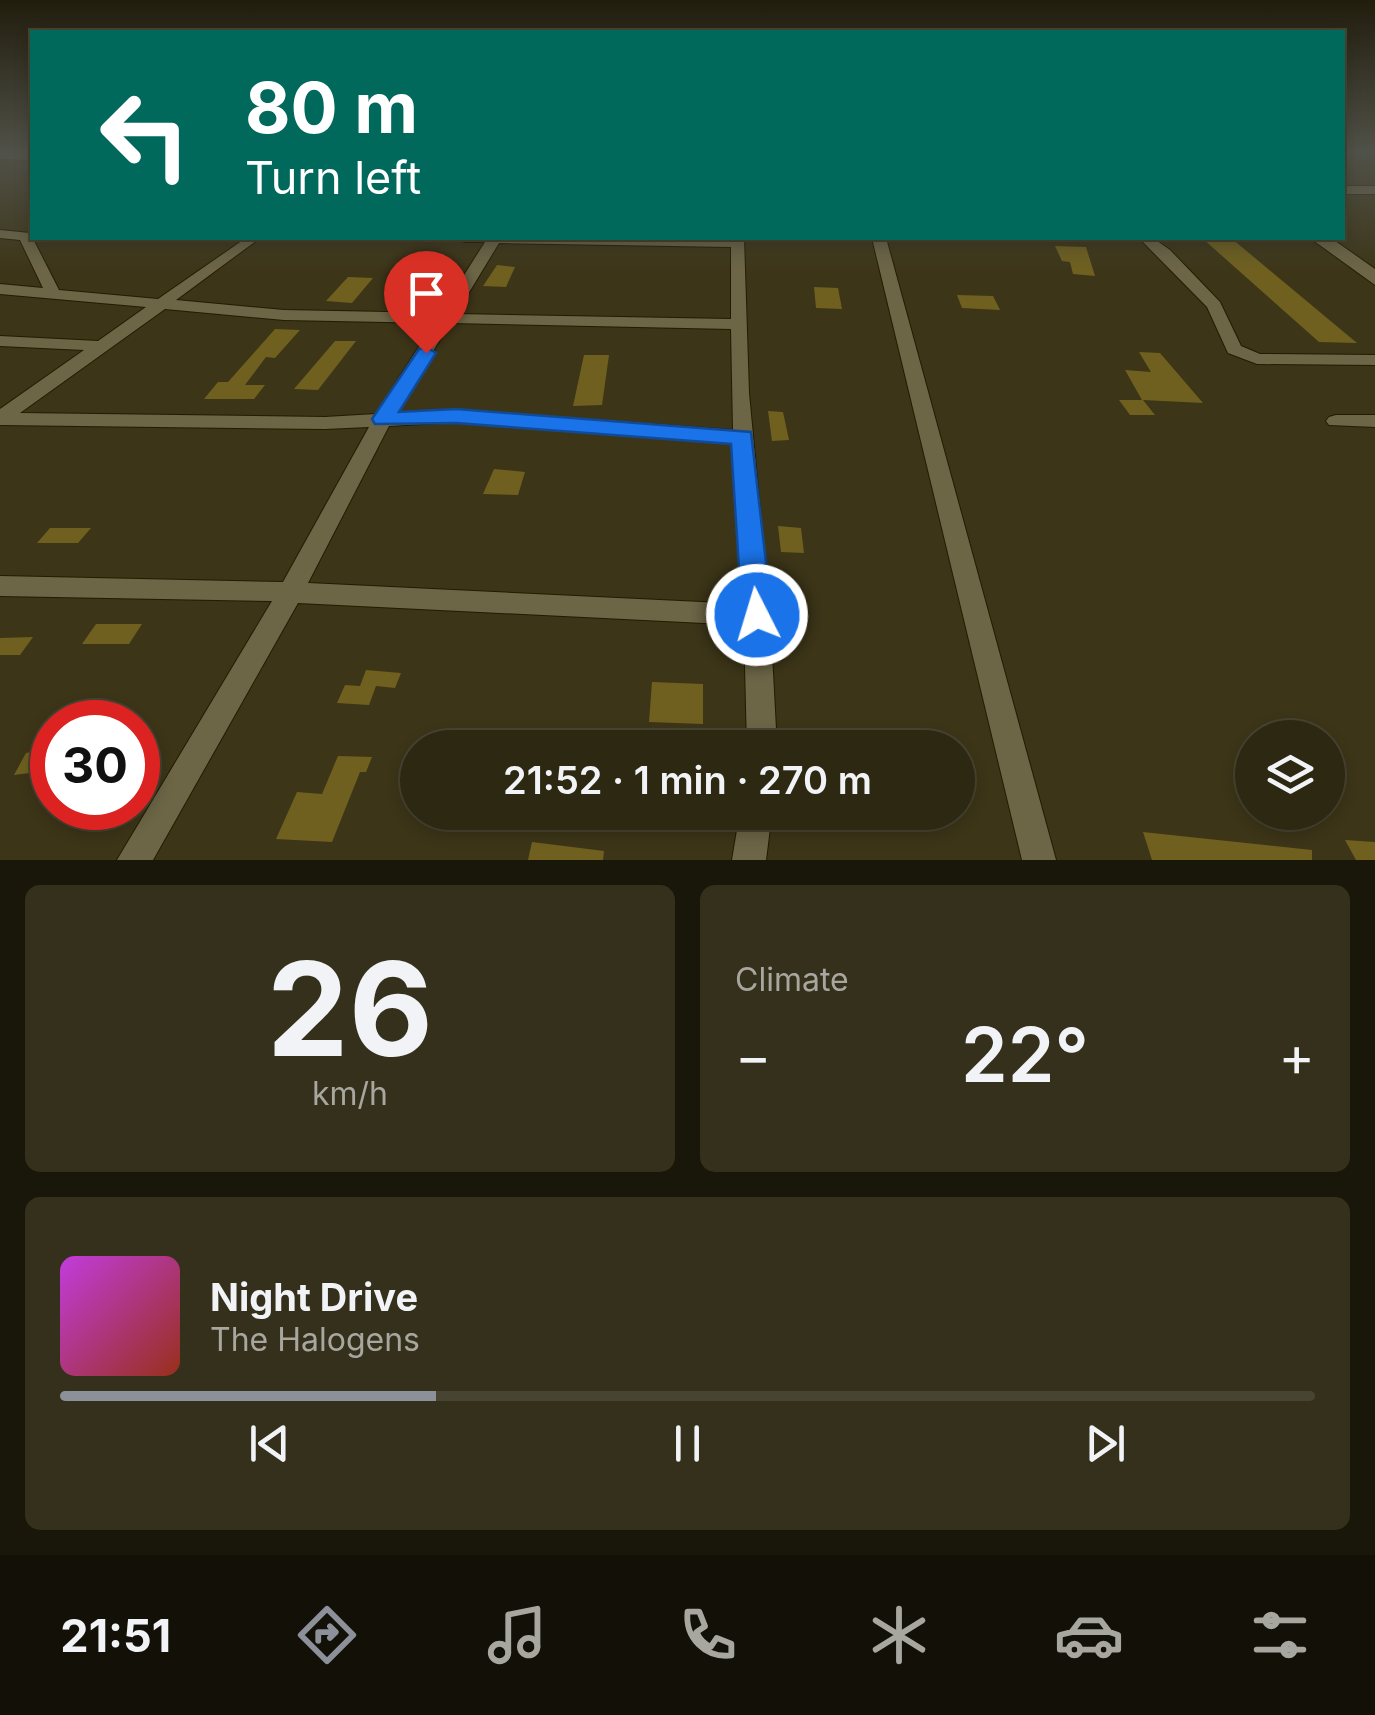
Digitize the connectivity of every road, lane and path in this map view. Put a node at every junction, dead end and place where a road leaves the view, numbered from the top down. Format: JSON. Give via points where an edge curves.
{"nodes":[{"id":1,"x":0,"y":234,"type":"edge"},
{"id":2,"x":25,"y":236,"type":"junction"},
{"id":3,"x":251,"y":240,"type":"edge"},
{"id":4,"x":493,"y":240,"type":"edge"},
{"id":5,"x":738,"y":240,"type":"edge"},
{"id":6,"x":880,"y":240,"type":"edge"},
{"id":7,"x":1148,"y":240,"type":"edge"},
{"id":8,"x":1322,"y":240,"type":"edge"},
{"id":9,"x":0,"y":252,"type":"edge"},
{"id":10,"x":1375,"y":279,"type":"edge"},
{"id":11,"x":0,"y":289,"type":"edge"},
{"id":12,"x":52,"y":294,"type":"junction"},
{"id":13,"x":156,"y":306,"type":"junction"},
{"id":14,"x":447,"y":320,"type":"junction"},
{"id":15,"x":740,"y":324,"type":"junction"},
{"id":16,"x":0,"y":341,"type":"edge"},
{"id":17,"x":99,"y":346,"type":"junction"},
{"id":18,"x":1375,"y":360,"type":"edge"},
{"id":19,"x":0,"y":418,"type":"edge"},
{"id":20,"x":383,"y":419,"type":"junction"},
{"id":21,"x":1336,"y":421,"type":"dead end"},
{"id":22,"x":1375,"y":421,"type":"edge"},
{"id":23,"x":742,"y":438,"type":"junction"},
{"id":24,"x":0,"y":586,"type":"edge"},
{"id":25,"x":290,"y":593,"type":"junction"},
{"id":26,"x":757,"y":615,"type":"junction"},
{"id":27,"x":761,"y":730,"type":"edge"},
{"id":28,"x":753,"y":830,"type":"edge"},
{"id":29,"x":134,"y":860,"type":"edge"},
{"id":30,"x":748,"y":860,"type":"edge"},
{"id":31,"x":1039,"y":860,"type":"edge"}],
"edges":[{"from":1,"to":2,"type":"street"},
{"from":2,"to":9,"type":"street"},
{"from":2,"to":12,"type":"street"},
{"from":3,"to":13,"type":"street"},
{"from":4,"to":14,"type":"street"},
{"from":5,"to":15,"type":"street"},
{"from":6,"to":31,"type":"street"},
{"from":7,"to":18,"type":"street","via":[[1214,306],[1234,350],[1243,355]]},
{"from":8,"to":10,"type":"street"},
{"from":11,"to":12,"type":"street"},
{"from":12,"to":13,"type":"street"},
{"from":13,"to":14,"type":"street"},
{"from":13,"to":17,"type":"street"},
{"from":14,"to":15,"type":"street"},
{"from":14,"to":20,"type":"street"},
{"from":15,"to":23,"type":"street"},
{"from":16,"to":17,"type":"street"},
{"from":17,"to":19,"type":"street"},
{"from":19,"to":20,"type":"street","via":[[260,424]]},
{"from":20,"to":23,"type":"street","via":[[456,416]]},
{"from":20,"to":25,"type":"street"},
{"from":21,"to":22,"type":"street"},
{"from":23,"to":26,"type":"street"},
{"from":24,"to":25,"type":"street"},
{"from":25,"to":26,"type":"street"},
{"from":25,"to":29,"type":"street"},
{"from":26,"to":27,"type":"street"},
{"from":28,"to":30,"type":"street"}]}
